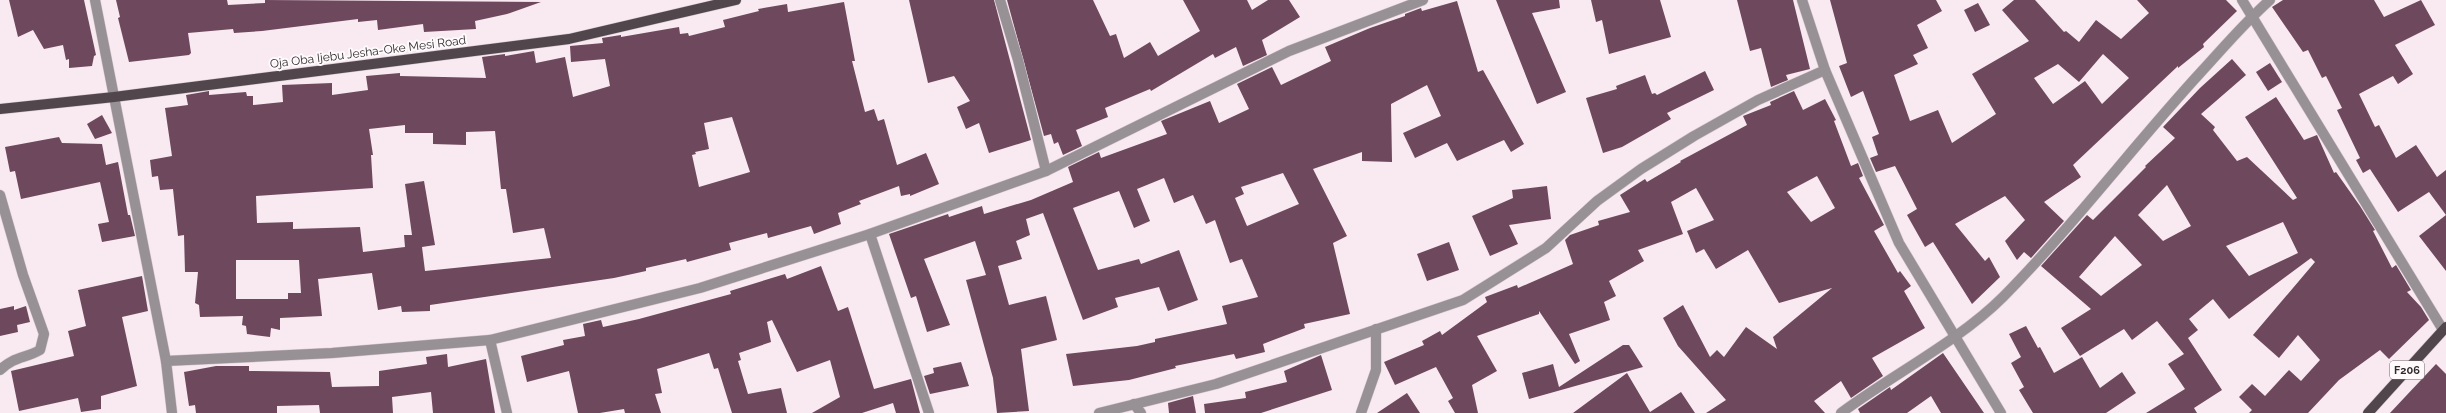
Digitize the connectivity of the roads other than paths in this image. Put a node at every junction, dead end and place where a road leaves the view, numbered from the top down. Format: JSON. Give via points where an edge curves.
{"nodes":[{"id":1,"x":95,"y":0,"type":"edge"},
{"id":2,"x":736,"y":0,"type":"edge"},
{"id":3,"x":1000,"y":0,"type":"edge"},
{"id":4,"x":1423,"y":0,"type":"edge"},
{"id":5,"x":1802,"y":0,"type":"edge"},
{"id":6,"x":2242,"y":0,"type":"edge"},
{"id":7,"x":2270,"y":0,"type":"edge"},
{"id":8,"x":2251,"y":17,"type":"junction"},
{"id":9,"x":1825,"y":70,"type":"junction"},
{"id":10,"x":114,"y":97,"type":"junction"},
{"id":11,"x":0,"y":109,"type":"edge"},
{"id":12,"x":1046,"y":171,"type":"junction"},
{"id":13,"x":0,"y":196,"type":"edge"},
{"id":14,"x":870,"y":234,"type":"junction"},
{"id":15,"x":1376,"y":329,"type":"junction"},
{"id":16,"x":2445,"y":329,"type":"edge"},
{"id":17,"x":1953,"y":336,"type":"junction"},
{"id":18,"x":490,"y":340,"type":"junction"},
{"id":19,"x":166,"y":361,"type":"junction"},
{"id":20,"x":0,"y":370,"type":"edge"},
{"id":21,"x":1134,"y":404,"type":"junction"},
{"id":22,"x":172,"y":413,"type":"edge"},
{"id":23,"x":507,"y":413,"type":"edge"},
{"id":24,"x":929,"y":413,"type":"edge"},
{"id":25,"x":1099,"y":413,"type":"edge"},
{"id":26,"x":1141,"y":413,"type":"edge"},
{"id":27,"x":1361,"y":413,"type":"edge"},
{"id":28,"x":1841,"y":413,"type":"edge"},
{"id":29,"x":2001,"y":413,"type":"edge"},
{"id":30,"x":2368,"y":413,"type":"edge"}],
"edges":[{"from":1,"to":10,"type":"street"},
{"from":2,"to":10,"type":"main road","name":"Oja Oba Ijebu Jesha-Oke Mesi Road","via":[[569,39]]},
{"from":3,"to":12,"type":"street"},
{"from":4,"to":12,"type":"street","via":[[1289,51]]},
{"from":5,"to":9,"type":"street"},
{"from":6,"to":8,"type":"street"},
{"from":7,"to":8,"type":"street"},
{"from":8,"to":16,"type":"street"},
{"from":8,"to":17,"type":"street","via":[[2158,119],[2076,218],[2002,297],[1981,317]]},
{"from":9,"to":15,"type":"street","via":[[1758,100],[1641,169],[1597,201],[1546,248],[1463,300]]},
{"from":9,"to":17,"type":"street","via":[[1899,243]]},
{"from":10,"to":11,"type":"main road","name":"Oja Oba Ijebu Jesha-Oke Mesi Road"},
{"from":10,"to":19,"type":"street"},
{"from":12,"to":14,"type":"street"},
{"from":13,"to":20,"type":"street","via":[[23,275],[44,334],[40,350],[30,356],[11,360]]},
{"from":14,"to":18,"type":"street","via":[[700,288]]},
{"from":14,"to":24,"type":"street"},
{"from":15,"to":21,"type":"street","via":[[1216,384]]},
{"from":15,"to":27,"type":"street","via":[[1376,370]]},
{"from":16,"to":30,"type":"main road","number":"F206"},
{"from":17,"to":28,"type":"street"},
{"from":17,"to":29,"type":"street"},
{"from":18,"to":19,"type":"street","via":[[332,353]]},
{"from":18,"to":23,"type":"street"},
{"from":19,"to":22,"type":"street"},
{"from":21,"to":25,"type":"street"},
{"from":21,"to":26,"type":"street"}]}
